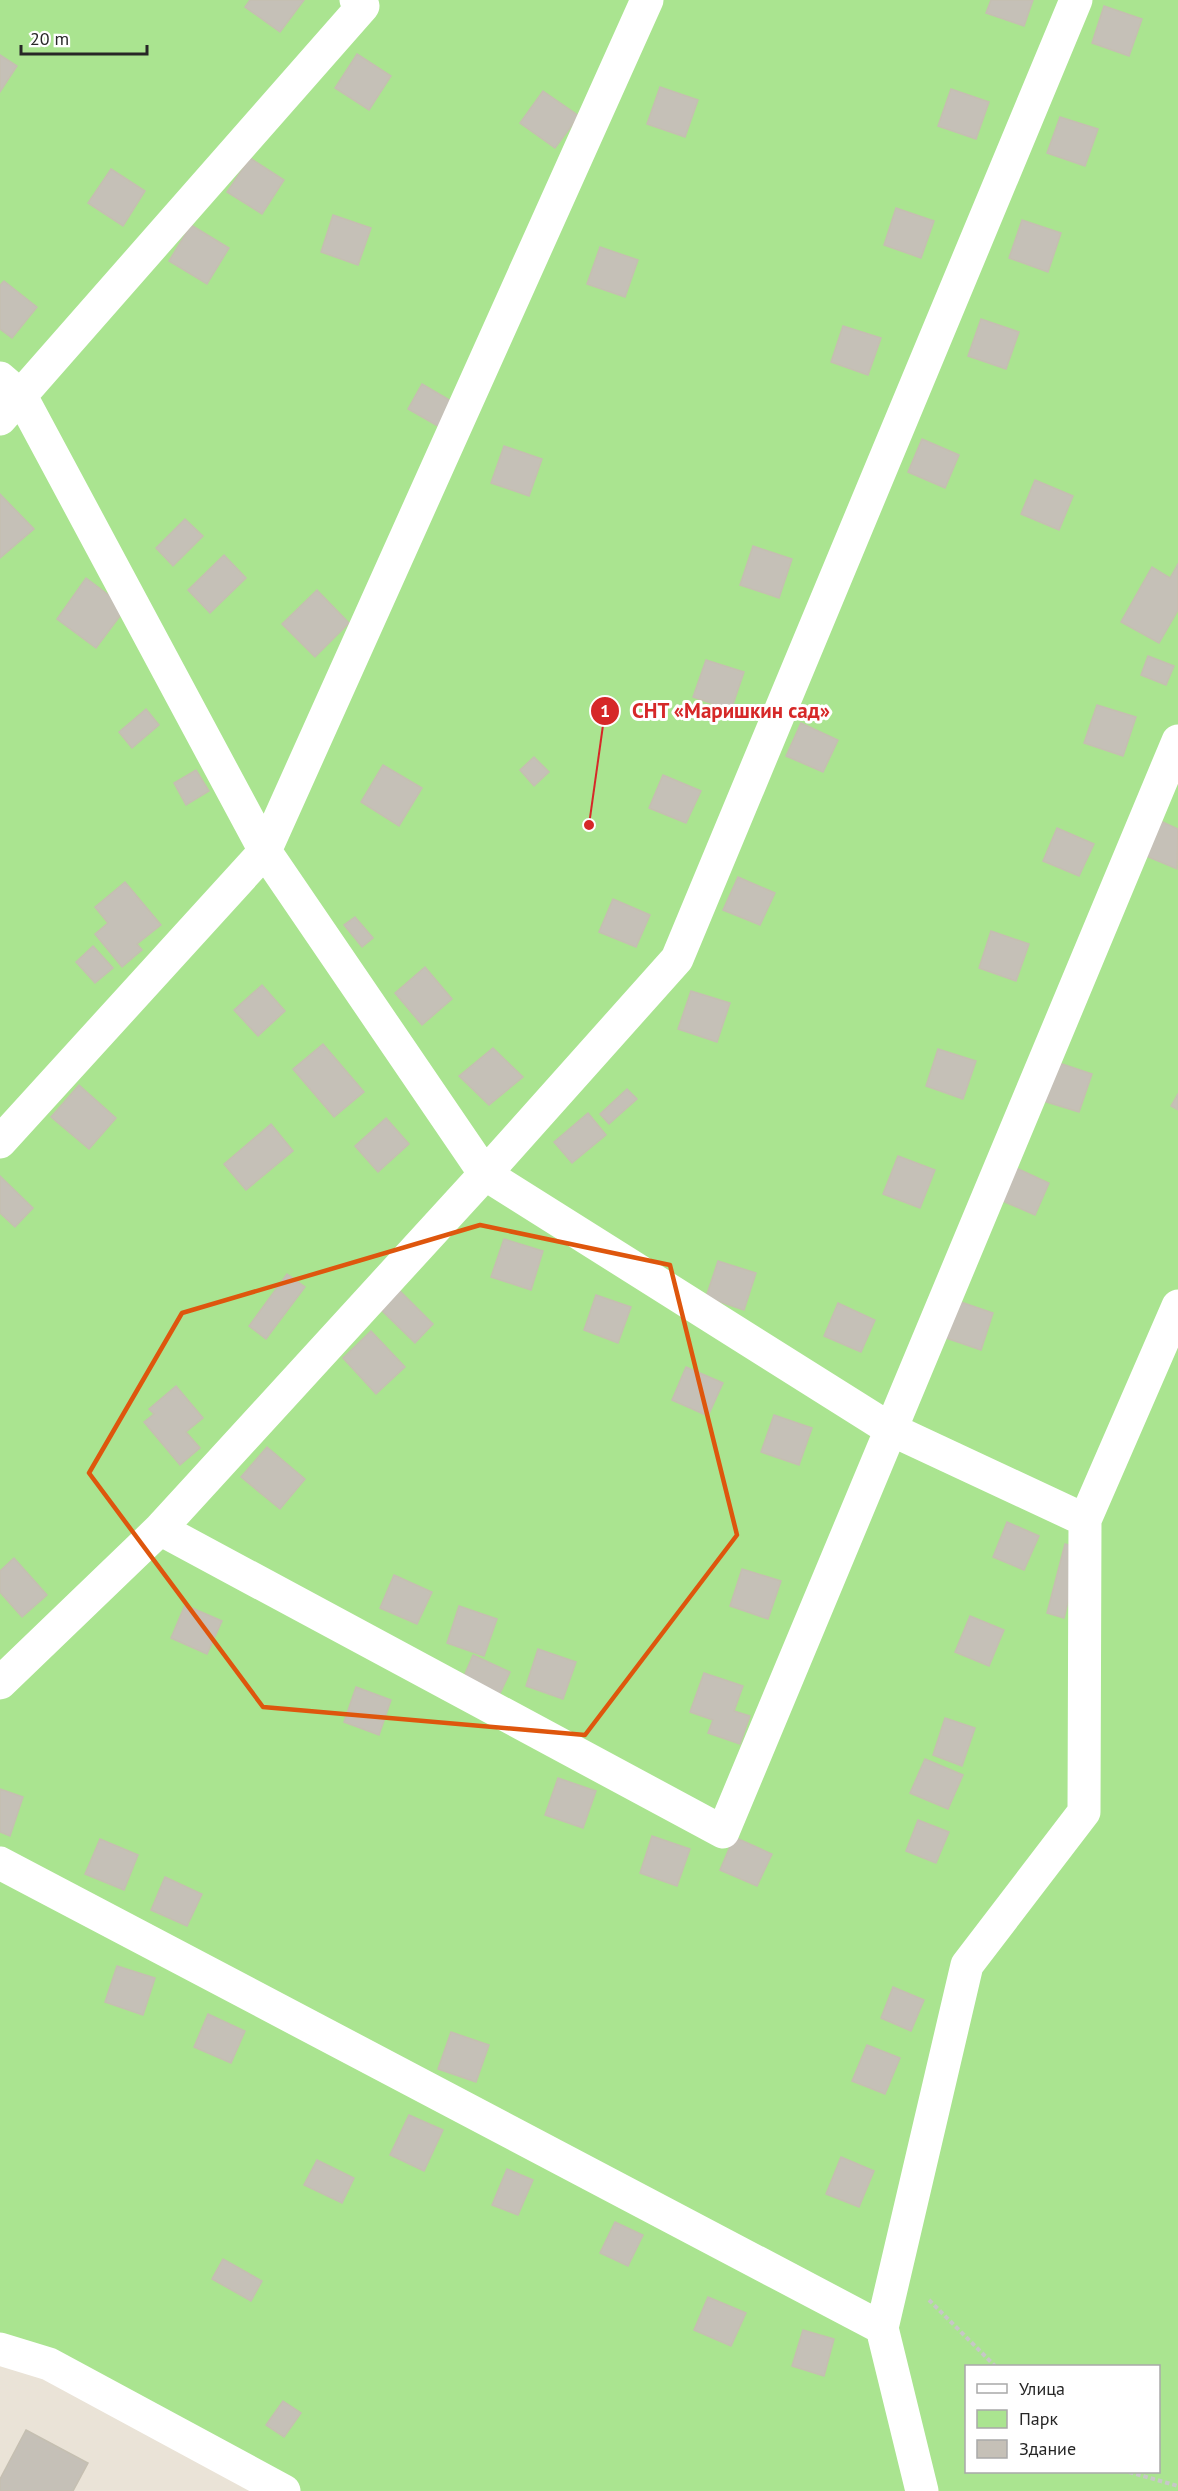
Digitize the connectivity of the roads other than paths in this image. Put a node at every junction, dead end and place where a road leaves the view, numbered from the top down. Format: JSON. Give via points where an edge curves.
{"nodes":[{"id":1,"x":356,"y":0,"type":"edge"},
{"id":2,"x":647,"y":0,"type":"edge"},
{"id":3,"x":1076,"y":0,"type":"edge"},
{"id":4,"x":7,"y":398,"type":"edge"},
{"id":5,"x":1178,"y":741,"type":"edge"},
{"id":6,"x":265,"y":852,"type":"junction"},
{"id":7,"x":0,"y":1142,"type":"edge"},
{"id":8,"x":486,"y":1174,"type":"junction"},
{"id":9,"x":1178,"y":1306,"type":"edge"},
{"id":10,"x":890,"y":1429,"type":"junction"},
{"id":11,"x":1084,"y":1520,"type":"junction"},
{"id":12,"x":160,"y":1529,"type":"junction"},
{"id":13,"x":0,"y":1683,"type":"edge"},
{"id":14,"x":0,"y":1863,"type":"edge"},
{"id":15,"x":882,"y":2328,"type":"junction"},
{"id":16,"x":0,"y":2349,"type":"edge"},
{"id":17,"x":284,"y":2491,"type":"edge"},
{"id":18,"x":922,"y":2491,"type":"edge"}],
"edges":[{"from":1,"to":4,"type":"lane","via":[[363,6]]},
{"from":2,"to":6,"type":"lane"},
{"from":3,"to":8,"type":"lane","via":[[677,959]]},
{"from":4,"to":6,"type":"lane"},
{"from":5,"to":10,"type":"lane"},
{"from":6,"to":7,"type":"lane"},
{"from":6,"to":8,"type":"lane"},
{"from":8,"to":10,"type":"lane"},
{"from":8,"to":12,"type":"lane"},
{"from":9,"to":11,"type":"lane"},
{"from":10,"to":11,"type":"lane"},
{"from":10,"to":12,"type":"lane","via":[[723,1832]]},
{"from":11,"to":15,"type":"lane","via":[[1084,1812],[967,1965]]},
{"from":12,"to":13,"type":"lane"},
{"from":14,"to":15,"type":"lane"},
{"from":15,"to":18,"type":"lane"},
{"from":16,"to":17,"type":"lane","via":[[49,2364]]}]}
